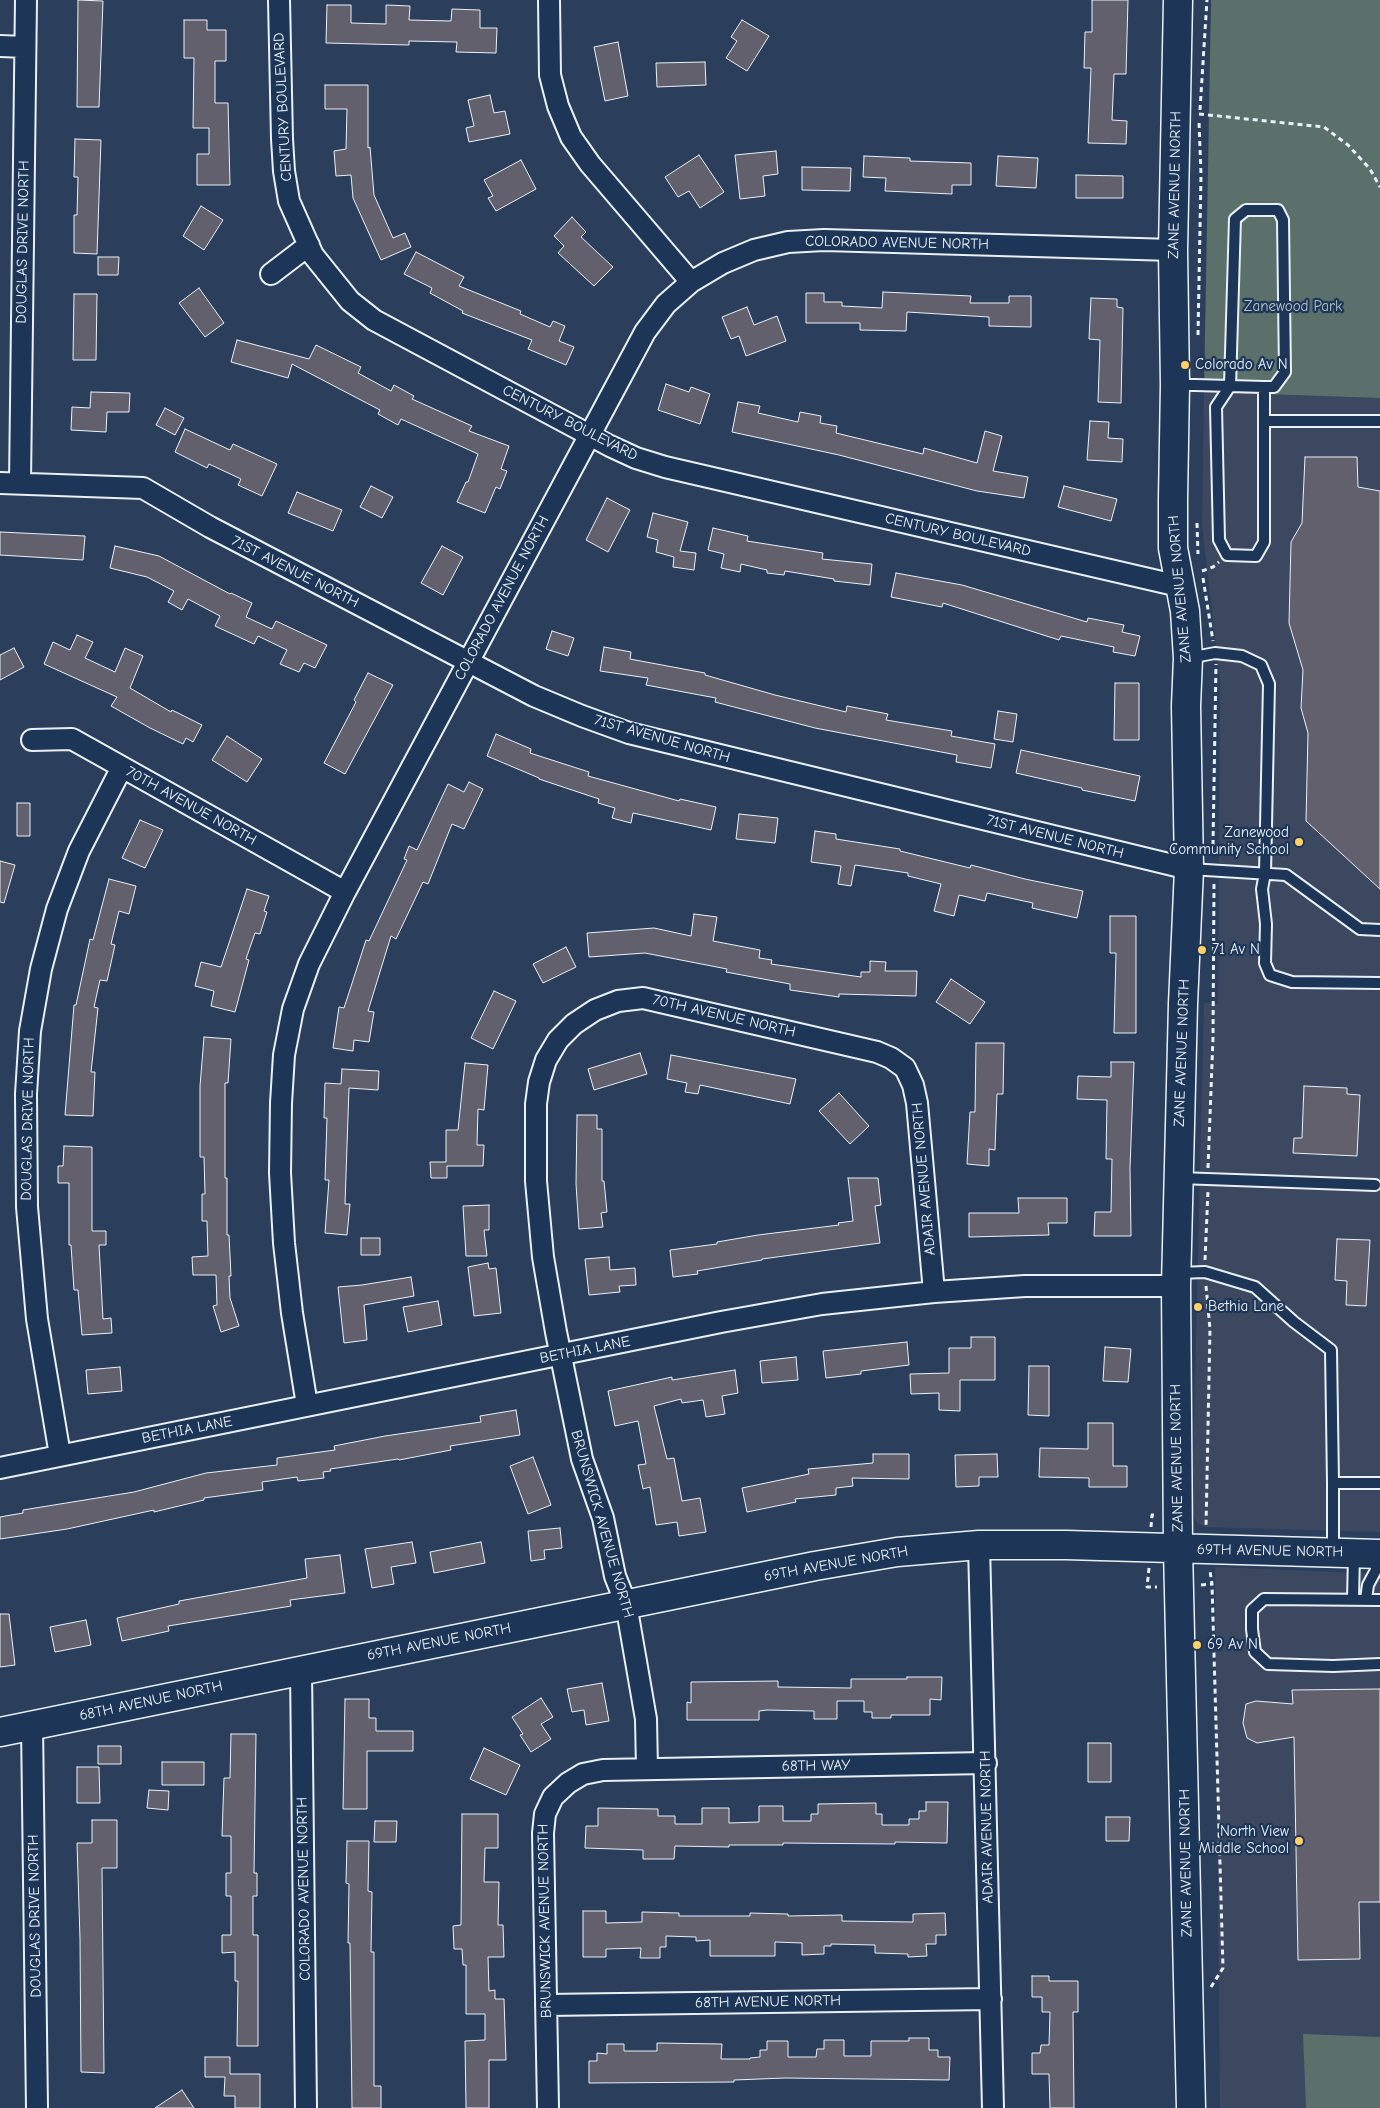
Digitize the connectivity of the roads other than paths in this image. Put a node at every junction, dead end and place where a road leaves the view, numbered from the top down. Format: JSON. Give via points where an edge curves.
{"nodes":[{"id":1,"x":26,"y":0,"type":"edge"},
{"id":2,"x":279,"y":0,"type":"edge"},
{"id":3,"x":549,"y":0,"type":"edge"},
{"id":4,"x":1178,"y":0,"type":"edge"},
{"id":5,"x":0,"y":46,"type":"edge"},
{"id":6,"x":25,"y":47,"type":"junction"},
{"id":7,"x":309,"y":245,"type":"junction"},
{"id":8,"x":1173,"y":250,"type":"junction"},
{"id":9,"x":271,"y":274,"type":"dead end"},
{"id":10,"x":691,"y":282,"type":"junction"},
{"id":11,"x":1175,"y":385,"type":"junction"},
{"id":12,"x":1230,"y":386,"type":"junction"},
{"id":13,"x":1269,"y":387,"type":"junction"},
{"id":14,"x":1264,"y":421,"type":"junction"},
{"id":15,"x":1380,"y":421,"type":"edge"},
{"id":16,"x":588,"y":435,"type":"junction"},
{"id":17,"x":10,"y":483,"type":"edge"},
{"id":18,"x":1179,"y":586,"type":"junction"},
{"id":19,"x":1188,"y":658,"type":"junction"},
{"id":20,"x":468,"y":662,"type":"junction"},
{"id":21,"x":32,"y":740,"type":"dead end"},
{"id":22,"x":122,"y":767,"type":"junction"},
{"id":23,"x":1188,"y":869,"type":"junction"},
{"id":24,"x":1265,"y":873,"type":"junction"},
{"id":25,"x":345,"y":892,"type":"junction"},
{"id":26,"x":1380,"y":930,"type":"edge"},
{"id":27,"x":1380,"y":983,"type":"edge"},
{"id":28,"x":905,"y":1068,"type":"joint"},
{"id":29,"x":536,"y":1104,"type":"joint"},
{"id":30,"x":1178,"y":1178,"type":"junction"},
{"id":31,"x":1375,"y":1185,"type":"dead end"},
{"id":32,"x":1176,"y":1279,"type":"junction"},
{"id":33,"x":934,"y":1292,"type":"junction"},
{"id":34,"x":560,"y":1355,"type":"junction"},
{"id":35,"x":307,"y":1405,"type":"junction"},
{"id":36,"x":60,"y":1456,"type":"junction"},
{"id":37,"x":0,"y":1468,"type":"edge"},
{"id":38,"x":1333,"y":1483,"type":"junction"},
{"id":39,"x":1380,"y":1483,"type":"edge"},
{"id":40,"x":979,"y":1545,"type":"junction"},
{"id":41,"x":1178,"y":1549,"type":"junction"},
{"id":42,"x":1361,"y":1553,"type":"edge"},
{"id":43,"x":1353,"y":1599,"type":"junction"},
{"id":44,"x":1366,"y":1599,"type":"junction"},
{"id":45,"x":1380,"y":1600,"type":"edge"},
{"id":46,"x":626,"y":1604,"type":"junction"},
{"id":47,"x":1380,"y":1664,"type":"edge"},
{"id":48,"x":301,"y":1670,"type":"junction"},
{"id":49,"x":32,"y":1725,"type":"junction"},
{"id":50,"x":0,"y":1732,"type":"edge"},
{"id":51,"x":986,"y":1763,"type":"junction"},
{"id":52,"x":647,"y":1769,"type":"junction"},
{"id":53,"x":991,"y":2000,"type":"junction"},
{"id":54,"x":546,"y":2005,"type":"junction"},
{"id":55,"x":38,"y":2108,"type":"edge"},
{"id":56,"x":306,"y":2108,"type":"edge"},
{"id":57,"x":548,"y":2108,"type":"edge"},
{"id":58,"x":994,"y":2108,"type":"edge"},
{"id":59,"x":1190,"y":2108,"type":"edge"}],
"edges":[{"from":1,"to":6,"type":"street","name":"DOUGLAS DRIVE NORTH"},
{"from":2,"to":7,"type":"street","name":"CENTURY BOULEVARD","via":[[284,171],[289,201]]},
{"from":3,"to":10,"type":"street","via":[[550,75],[571,137],[590,164]]},
{"from":4,"to":8,"type":"street","name":"ZANE AVENUE NORTH"},
{"from":5,"to":6,"type":"street"},
{"from":6,"to":17,"type":"street","name":"DOUGLAS DRIVE NORTH"},
{"from":7,"to":9,"type":"street"},
{"from":7,"to":16,"type":"street","name":"CENTURY BOULEVARD","via":[[350,301],[374,320]]},
{"from":8,"to":10,"type":"street","name":"COLORADO AVENUE NORTH","via":[[824,240],[788,242],[754,250]]},
{"from":8,"to":11,"type":"street","name":"ZANE AVENUE NORTH"},
{"from":10,"to":16,"type":"street","name":"COLORADO AVENUE NORTH","via":[[666,304],[645,332]]},
{"from":11,"to":12,"type":"lane"},
{"from":11,"to":18,"type":"street","name":"ZANE AVENUE NORTH","via":[[1173,548]]},
{"from":12,"to":13,"type":"lane"},
{"from":12,"to":13,"type":"lane","via":[[1235,219],[1246,210],[1278,210],[1283,220],[1285,372]]},
{"from":12,"to":14,"type":"lane","via":[[1216,407],[1219,540],[1227,555],[1256,556],[1264,542]]},
{"from":13,"to":14,"type":"lane"},
{"from":14,"to":15,"type":"lane"},
{"from":16,"to":18,"type":"street","name":"CENTURY BOULEVARD","via":[[636,458],[665,467]]},
{"from":16,"to":20,"type":"street","name":"COLORADO AVENUE NORTH"},
{"from":17,"to":20,"type":"street","name":"71ST AVENUE NORTH","via":[[143,488],[210,527]]},
{"from":18,"to":19,"type":"street","name":"ZANE AVENUE NORTH","via":[[1185,611]]},
{"from":19,"to":23,"type":"street","name":"ZANE AVENUE NORTH"},
{"from":19,"to":24,"type":"lane","via":[[1215,653],[1242,656],[1261,666],[1269,684]]},
{"from":20,"to":23,"type":"street","name":"71ST AVENUE NORTH","via":[[534,696],[629,733]]},
{"from":20,"to":25,"type":"street","name":"COLORADO AVENUE NORTH"},
{"from":21,"to":22,"type":"street","name":"70TH AVENUE NORTH","via":[[72,739]]},
{"from":22,"to":25,"type":"street","name":"70TH AVENUE NORTH"},
{"from":22,"to":36,"type":"street","name":"DOUGLAS DRIVE NORTH","via":[[79,851],[57,909],[41,969],[30,1031],[26,1094],[27,1207],[37,1320]]},
{"from":23,"to":24,"type":"lane"},
{"from":23,"to":30,"type":"street","name":"ZANE AVENUE NORTH"},
{"from":24,"to":26,"type":"lane","via":[[1286,875],[1360,929]]},
{"from":24,"to":27,"type":"lane","via":[[1262,889],[1266,924],[1265,963],[1270,975],[1292,982]]},
{"from":25,"to":35,"type":"street","name":"COLORADO AVENUE NORTH","via":[[309,964],[293,1009],[284,1055],[280,1173],[284,1243]]},
{"from":28,"to":29,"type":"street","name":"70TH AVENUE NORTH","via":[[878,1052],[643,998],[618,1001],[595,1010],[574,1024],[558,1040],[546,1060]]},
{"from":28,"to":33,"type":"street","name":"ADAIR AVENUE NORTH","via":[[918,1103]]},
{"from":29,"to":34,"type":"street","name":"BRUNSWICK AVENUE NORTH","via":[[536,1181],[543,1256]]},
{"from":30,"to":31,"type":"lane"},
{"from":30,"to":32,"type":"street","name":"ZANE AVENUE NORTH"},
{"from":32,"to":33,"type":"street","name":"BETHIA LANE"},
{"from":32,"to":38,"type":"lane","via":[[1205,1272],[1255,1287],[1331,1350]]},
{"from":32,"to":41,"type":"street","name":"ZANE AVENUE NORTH"},
{"from":33,"to":34,"type":"street","name":"BETHIA LANE","via":[[822,1304]]},
{"from":34,"to":35,"type":"street","name":"BETHIA LANE"},
{"from":34,"to":46,"type":"street","name":"BRUNSWICK AVENUE NORTH","via":[[582,1459],[603,1518],[615,1576]]},
{"from":35,"to":36,"type":"street","name":"BETHIA LANE"},
{"from":36,"to":37,"type":"street","name":"BETHIA LANE"},
{"from":38,"to":39,"type":"lane"},
{"from":38,"to":42,"type":"lane"},
{"from":40,"to":41,"type":"street","name":"69TH AVENUE NORTH"},
{"from":40,"to":46,"type":"street","name":"69TH AVENUE NORTH","via":[[897,1552]]},
{"from":40,"to":51,"type":"street","name":"ADAIR AVENUE NORTH"},
{"from":41,"to":42,"type":"street","name":"69TH AVENUE NORTH"},
{"from":41,"to":59,"type":"street","name":"ZANE AVENUE NORTH"},
{"from":42,"to":43,"type":"lane"},
{"from":42,"to":44,"type":"lane","via":[[1376,1570],[1368,1585]]},
{"from":43,"to":44,"type":"lane"},
{"from":43,"to":47,"type":"lane","via":[[1264,1599],[1252,1610],[1254,1652],[1268,1664]]},
{"from":44,"to":45,"type":"lane"},
{"from":46,"to":48,"type":"street","name":"69TH AVENUE NORTH"},
{"from":46,"to":52,"type":"street","name":"BRUNSWICK AVENUE NORTH","via":[[646,1719]]},
{"from":48,"to":49,"type":"street","name":"68TH AVENUE NORTH"},
{"from":48,"to":56,"type":"street","name":"COLORADO AVENUE NORTH"},
{"from":49,"to":50,"type":"street","name":"68TH AVENUE NORTH"},
{"from":49,"to":55,"type":"street","name":"DOUGLAS DRIVE NORTH"},
{"from":51,"to":52,"type":"street","name":"68TH WAY"},
{"from":51,"to":53,"type":"street","name":"ADAIR AVENUE NORTH"},
{"from":52,"to":54,"type":"street","name":"BRUNSWICK AVENUE NORTH","via":[[583,1774],[553,1797],[545,1814],[542,1833]]},
{"from":53,"to":54,"type":"street","name":"68TH AVENUE NORTH"},
{"from":53,"to":58,"type":"street","name":"ADAIR AVENUE NORTH"},
{"from":54,"to":57,"type":"street","name":"BRUNSWICK AVENUE NORTH"}]}
